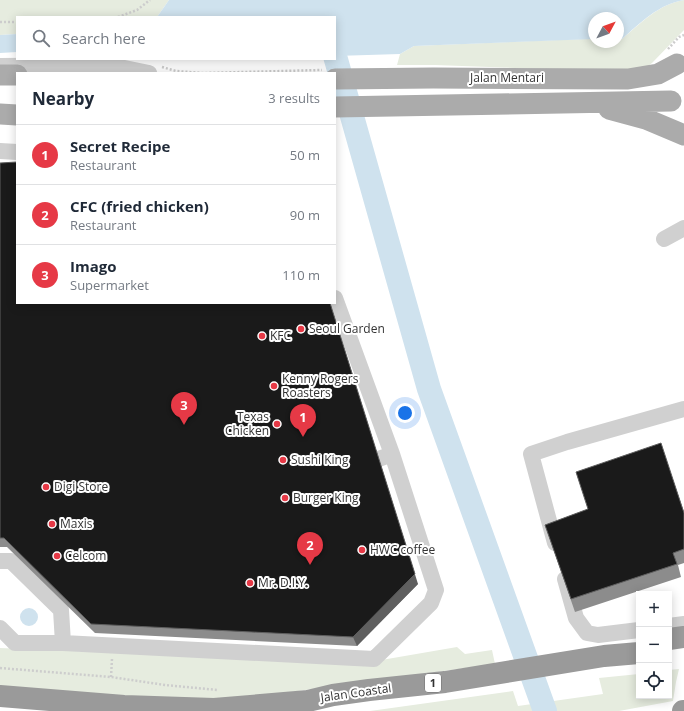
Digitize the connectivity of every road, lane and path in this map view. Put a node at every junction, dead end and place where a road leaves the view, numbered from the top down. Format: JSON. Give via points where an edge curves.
{"nodes":[{"id":1,"x":150,"y":0,"type":"edge"},
{"id":2,"x":121,"y":16,"type":"edge"},
{"id":3,"x":0,"y":22,"type":"edge"},
{"id":4,"x":16,"y":22,"type":"edge"},
{"id":5,"x":681,"y":60,"type":"edge"},
{"id":6,"x":0,"y":66,"type":"edge"},
{"id":7,"x":155,"y":70,"type":"edge"},
{"id":8,"x":233,"y":72,"type":"dead end"},
{"id":9,"x":0,"y":75,"type":"edge"},
{"id":10,"x":16,"y":75,"type":"edge"},
{"id":11,"x":336,"y":79,"type":"edge"},
{"id":12,"x":671,"y":100,"type":"junction"},
{"id":13,"x":585,"y":103,"type":"junction"},
{"id":14,"x":336,"y":108,"type":"edge"},
{"id":15,"x":0,"y":114,"type":"edge"},
{"id":16,"x":16,"y":115,"type":"edge"},
{"id":17,"x":684,"y":121,"type":"edge"},
{"id":18,"x":684,"y":135,"type":"edge"},
{"id":19,"x":0,"y":151,"type":"edge"},
{"id":20,"x":16,"y":152,"type":"edge"},
{"id":21,"x":684,"y":228,"type":"edge"},
{"id":22,"x":664,"y":240,"type":"dead end"},
{"id":23,"x":336,"y":302,"type":"edge"},
{"id":24,"x":684,"y":409,"type":"edge"},
{"id":25,"x":392,"y":454,"type":"junction"},
{"id":26,"x":347,"y":471,"type":"edge"},
{"id":27,"x":0,"y":561,"type":"edge"},
{"id":28,"x":684,"y":624,"type":"edge"},
{"id":29,"x":672,"y":626,"type":"edge"},
{"id":30,"x":0,"y":628,"type":"edge"},
{"id":31,"x":636,"y":630,"type":"edge"},
{"id":32,"x":684,"y":637,"type":"edge"},
{"id":33,"x":672,"y":639,"type":"edge"},
{"id":34,"x":63,"y":643,"type":"junction"},
{"id":35,"x":684,"y":649,"type":"edge"},
{"id":36,"x":636,"y":650,"type":"edge"},
{"id":37,"x":672,"y":650,"type":"edge"},
{"id":38,"x":112,"y":658,"type":"dead end"},
{"id":39,"x":0,"y":668,"type":"edge"},
{"id":40,"x":111,"y":677,"type":"junction"},
{"id":41,"x":219,"y":690,"type":"dead end"},
{"id":42,"x":0,"y":696,"type":"edge"}],
"edges":[{"from":1,"to":2,"type":"path","via":[[137,10]]},
{"from":3,"to":4,"type":"path"},
{"from":5,"to":11,"type":"main road","name":"Jalan Mentari","via":[[658,74],[628,79]]},
{"from":5,"to":12,"type":"main road","via":[[670,82]]},
{"from":6,"to":7,"type":"lane","via":[[110,65]]},
{"from":7,"to":8,"type":"path"},
{"from":9,"to":10,"type":"main road"},
{"from":12,"to":13,"type":"main road","name":"Jalan Mentari"},
{"from":12,"to":17,"type":"main road","via":[[674,110]]},
{"from":13,"to":14,"type":"main road","name":"Jalan Mentari"},
{"from":13,"to":18,"type":"main road","via":[[646,119]]},
{"from":15,"to":16,"type":"main road"},
{"from":19,"to":20,"type":"lane"},
{"from":21,"to":22,"type":"lane"},
{"from":23,"to":25,"type":"lane","via":[[357,377]]},
{"from":24,"to":31,"type":"lane","via":[[531,454],[576,618],[588,633],[598,636]]},
{"from":25,"to":26,"type":"lane"},
{"from":25,"to":34,"type":"lane","via":[[436,590],[431,603],[374,659]]},
{"from":27,"to":34,"type":"lane","via":[[11,561],[61,610]]},
{"from":28,"to":29,"type":"lane"},
{"from":30,"to":34,"type":"lane","via":[[15,643]]},
{"from":32,"to":33,"type":"highway"},
{"from":35,"to":37,"type":"highway"},
{"from":36,"to":42,"type":"highway","name":"Jalan Coastal","number":"1","via":[[445,682],[369,690],[308,701],[214,708],[124,706]]},
{"from":38,"to":40,"type":"path"},
{"from":39,"to":40,"type":"path"},
{"from":40,"to":41,"type":"path"}]}
